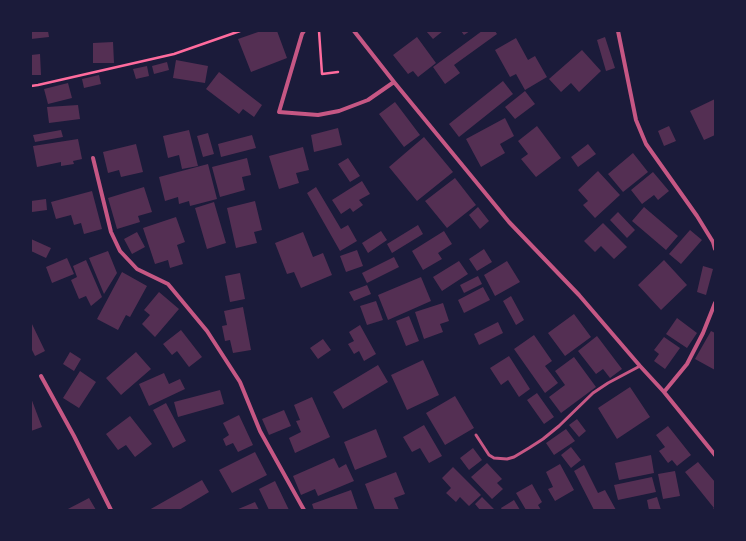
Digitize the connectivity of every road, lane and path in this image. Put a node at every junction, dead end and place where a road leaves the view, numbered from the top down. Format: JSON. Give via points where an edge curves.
{"nodes":[{"id":1,"x":240,"y":31,"type":"edge"},
{"id":2,"x":304,"y":31,"type":"edge"},
{"id":3,"x":319,"y":31,"type":"edge"},
{"id":4,"x":354,"y":31,"type":"edge"},
{"id":5,"x":618,"y":31,"type":"edge"},
{"id":6,"x":338,"y":72,"type":"dead end"},
{"id":7,"x":394,"y":82,"type":"junction"},
{"id":8,"x":31,"y":86,"type":"edge"},
{"id":9,"x":93,"y":158,"type":"dead end"},
{"id":10,"x":715,"y":248,"type":"edge"},
{"id":11,"x":715,"y":303,"type":"edge"},
{"id":12,"x":640,"y":366,"type":"junction"},
{"id":13,"x":41,"y":376,"type":"dead end"},
{"id":14,"x":664,"y":392,"type":"junction"},
{"id":15,"x":476,"y":435,"type":"dead end"},
{"id":16,"x":715,"y":455,"type":"edge"},
{"id":17,"x":111,"y":510,"type":"edge"},
{"id":18,"x":304,"y":510,"type":"edge"}],
"edges":[{"from":1,"to":8,"type":"path","via":[[174,54]]},
{"from":2,"to":7,"type":"street","via":[[279,112],[318,115],[339,111],[368,100]]},
{"from":3,"to":6,"type":"path","via":[[322,74]]},
{"from":4,"to":7,"type":"street"},
{"from":5,"to":10,"type":"street","via":[[636,120],[646,144],[697,216]]},
{"from":7,"to":12,"type":"street","via":[[509,222],[579,295]]},
{"from":9,"to":18,"type":"street","via":[[111,232],[120,251],[137,269],[168,284],[207,331],[240,382],[260,431]]},
{"from":11,"to":14,"type":"street","via":[[687,364]]},
{"from":12,"to":14,"type":"street"},
{"from":12,"to":15,"type":"lane","via":[[593,393],[543,439],[514,457],[500,459],[489,455]]},
{"from":13,"to":17,"type":"street"},
{"from":14,"to":16,"type":"street"}]}
